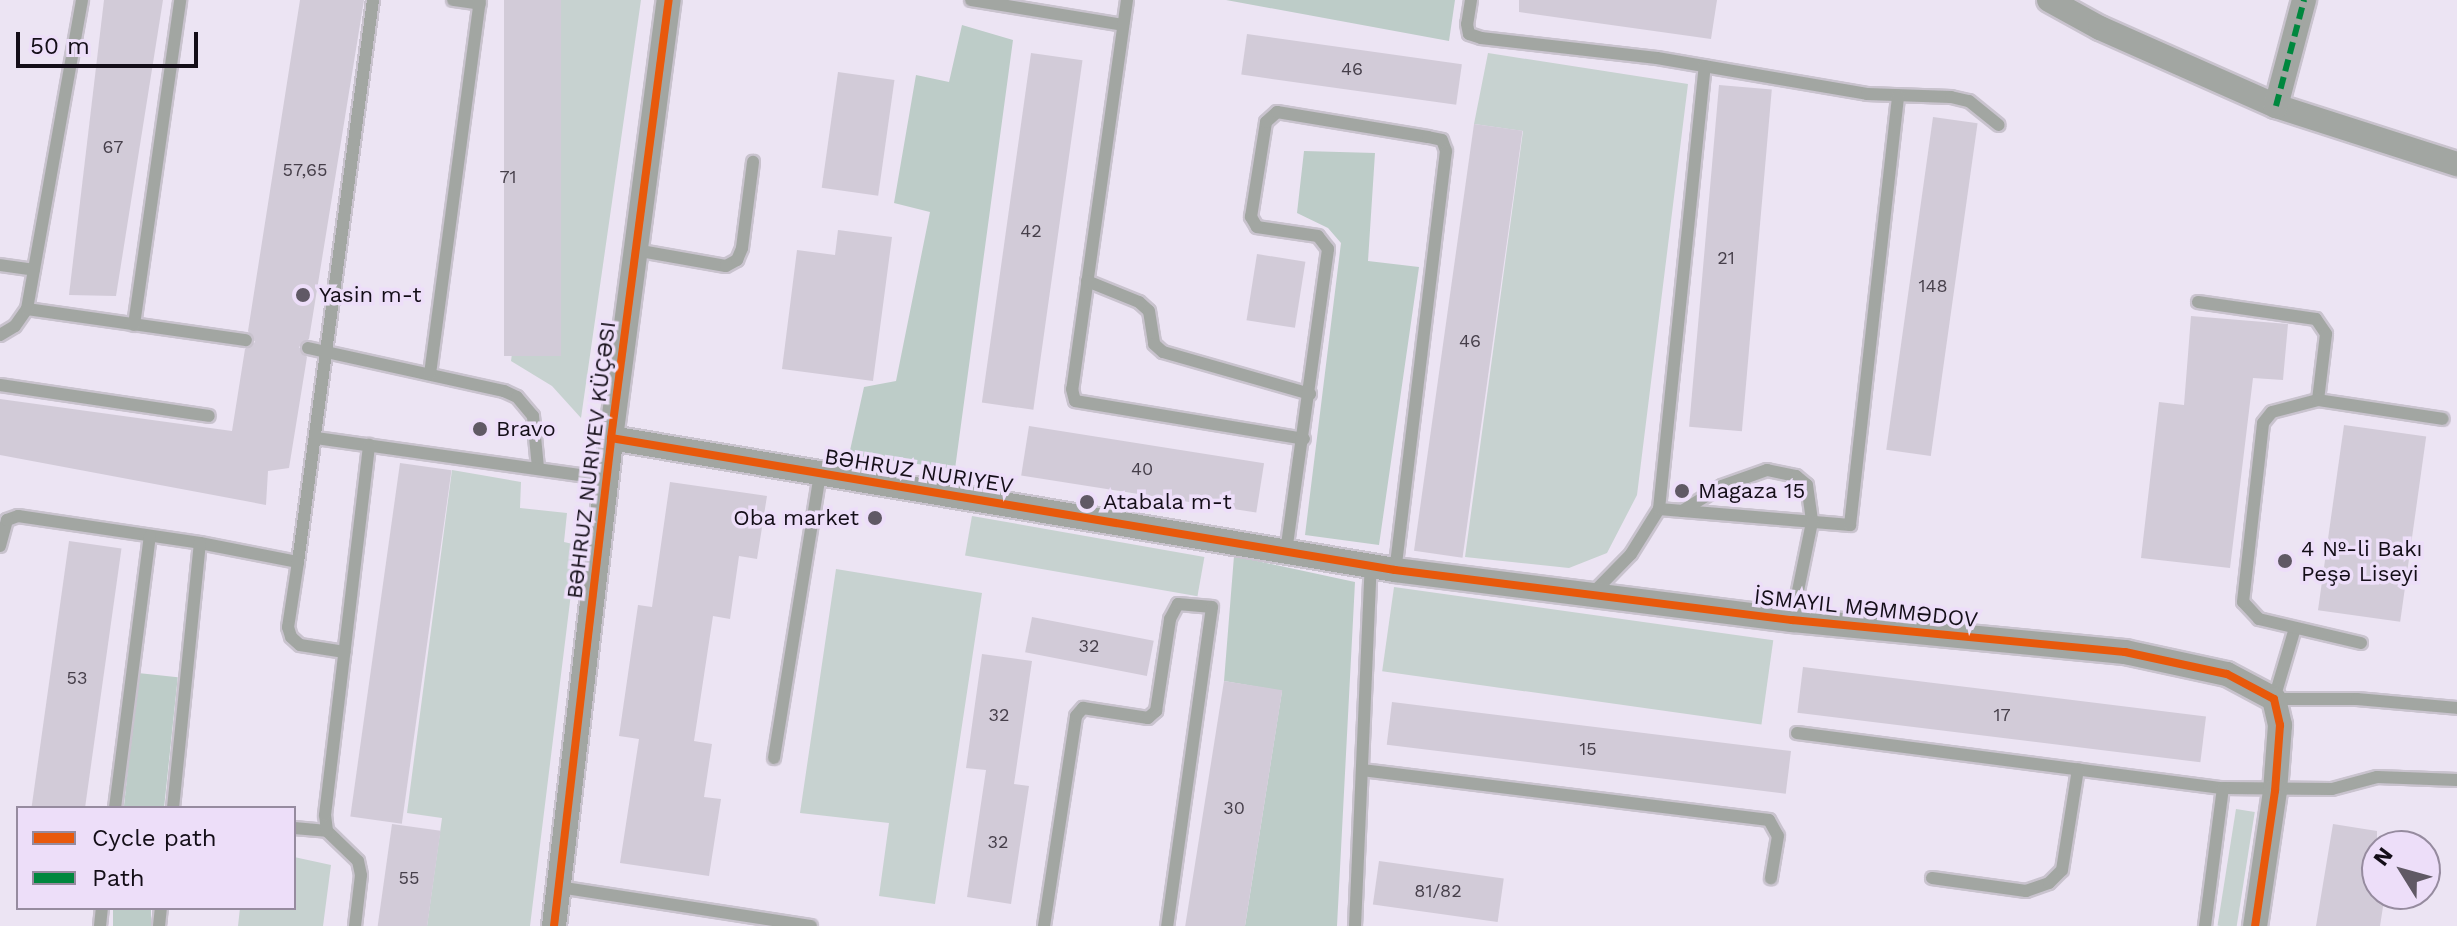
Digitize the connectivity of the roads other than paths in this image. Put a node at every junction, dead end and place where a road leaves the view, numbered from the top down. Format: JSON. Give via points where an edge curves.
{"nodes":[{"id":1,"x":82,"y":0,"type":"edge"},
{"id":2,"x":180,"y":0,"type":"edge"},
{"id":3,"x":373,"y":0,"type":"edge"},
{"id":4,"x":453,"y":0,"type":"edge"},
{"id":5,"x":669,"y":0,"type":"edge"},
{"id":6,"x":971,"y":0,"type":"edge"},
{"id":7,"x":1127,"y":0,"type":"edge"},
{"id":8,"x":1471,"y":0,"type":"edge"},
{"id":9,"x":2049,"y":0,"type":"edge"},
{"id":10,"x":2304,"y":0,"type":"edge"},
{"id":11,"x":480,"y":2,"type":"edge"},
{"id":12,"x":1010,"y":3,"type":"edge"},
{"id":13,"x":1123,"y":25,"type":"junction"},
{"id":14,"x":1705,"y":66,"type":"junction"},
{"id":15,"x":1898,"y":96,"type":"junction"},
{"id":16,"x":2276,"y":106,"type":"junction"},
{"id":17,"x":1999,"y":125,"type":"dead end"},
{"id":18,"x":753,"y":162,"type":"dead end"},
{"id":19,"x":2457,"y":164,"type":"edge"},
{"id":20,"x":635,"y":250,"type":"junction"},
{"id":21,"x":0,"y":265,"type":"edge"},
{"id":22,"x":34,"y":270,"type":"junction"},
{"id":23,"x":1087,"y":281,"type":"junction"},
{"id":24,"x":2198,"y":302,"type":"dead end"},
{"id":25,"x":27,"y":309,"type":"junction"},
{"id":26,"x":134,"y":325,"type":"junction"},
{"id":27,"x":0,"y":335,"type":"edge"},
{"id":28,"x":246,"y":340,"type":"dead end"},
{"id":29,"x":308,"y":348,"type":"dead end"},
{"id":30,"x":328,"y":351,"type":"junction"},
{"id":31,"x":430,"y":374,"type":"junction"},
{"id":32,"x":0,"y":385,"type":"edge"},
{"id":33,"x":1310,"y":394,"type":"junction"},
{"id":34,"x":2318,"y":400,"type":"junction"},
{"id":35,"x":209,"y":416,"type":"dead end"},
{"id":36,"x":2443,"y":419,"type":"dead end"},
{"id":37,"x":316,"y":438,"type":"junction"},
{"id":38,"x":611,"y":438,"type":"junction"},
{"id":39,"x":1304,"y":439,"type":"junction"},
{"id":40,"x":369,"y":445,"type":"junction"},
{"id":41,"x":538,"y":468,"type":"junction"},
{"id":42,"x":820,"y":473,"type":"junction"},
{"id":43,"x":606,"y":479,"type":"junction"},
{"id":44,"x":1659,"y":509,"type":"junction"},
{"id":45,"x":1682,"y":511,"type":"junction"},
{"id":46,"x":1812,"y":522,"type":"junction"},
{"id":47,"x":150,"y":536,"type":"junction"},
{"id":48,"x":200,"y":543,"type":"junction"},
{"id":49,"x":0,"y":546,"type":"edge"},
{"id":50,"x":1286,"y":552,"type":"junction"},
{"id":51,"x":298,"y":562,"type":"junction"},
{"id":52,"x":1383,"y":568,"type":"junction"},
{"id":53,"x":1591,"y":596,"type":"junction"},
{"id":54,"x":1792,"y":620,"type":"junction"},
{"id":55,"x":2295,"y":628,"type":"junction"},
{"id":56,"x":2361,"y":643,"type":"dead end"},
{"id":57,"x":344,"y":652,"type":"junction"},
{"id":58,"x":2274,"y":699,"type":"junction"},
{"id":59,"x":2457,"y":708,"type":"edge"},
{"id":60,"x":1797,"y":733,"type":"dead end"},
{"id":61,"x":774,"y":758,"type":"dead end"},
{"id":62,"x":2078,"y":769,"type":"junction"},
{"id":63,"x":1362,"y":770,"type":"junction"},
{"id":64,"x":2457,"y":780,"type":"edge"},
{"id":65,"x":2223,"y":788,"type":"junction"},
{"id":66,"x":2275,"y":791,"type":"junction"},
{"id":67,"x":115,"y":806,"type":"edge"},
{"id":68,"x":173,"y":806,"type":"edge"},
{"id":69,"x":296,"y":828,"type":"edge"},
{"id":70,"x":327,"y":831,"type":"junction"},
{"id":71,"x":1771,"y":878,"type":"dead end"},
{"id":72,"x":1932,"y":878,"type":"dead end"},
{"id":73,"x":559,"y":887,"type":"junction"},
{"id":74,"x":355,"y":926,"type":"edge"},
{"id":75,"x":554,"y":926,"type":"edge"},
{"id":76,"x":811,"y":926,"type":"edge"},
{"id":77,"x":1044,"y":926,"type":"edge"},
{"id":78,"x":1167,"y":926,"type":"edge"},
{"id":79,"x":1355,"y":926,"type":"edge"},
{"id":80,"x":2205,"y":926,"type":"edge"},
{"id":81,"x":2255,"y":926,"type":"edge"}],
"edges":[{"from":1,"to":22,"type":"lane"},
{"from":2,"to":26,"type":"lane"},
{"from":3,"to":30,"type":"lane"},
{"from":4,"to":11,"type":"lane"},
{"from":5,"to":20,"type":"street","name":"BƏHRUZ NURIYEV KÜÇƏSI"},
{"from":6,"to":12,"type":"lane"},
{"from":7,"to":13,"type":"lane"},
{"from":8,"to":14,"type":"lane","via":[[1469,34],[1481,38]]},
{"from":9,"to":16,"type":"street"},
{"from":10,"to":16,"type":"street"},
{"from":11,"to":31,"type":"lane"},
{"from":12,"to":13,"type":"lane"},
{"from":13,"to":23,"type":"lane"},
{"from":14,"to":15,"type":"lane"},
{"from":14,"to":44,"type":"lane"},
{"from":15,"to":17,"type":"lane","via":[[1969,101]]},
{"from":15,"to":46,"type":"lane","via":[[1850,525]]},
{"from":16,"to":19,"type":"street"},
{"from":18,"to":20,"type":"lane","via":[[737,260],[726,266]]},
{"from":20,"to":38,"type":"street","name":"BƏHRUZ NURIYEV KÜÇƏSI"},
{"from":21,"to":22,"type":"lane"},
{"from":22,"to":25,"type":"lane"},
{"from":23,"to":33,"type":"lane","via":[[1149,311],[1154,344],[1163,352]]},
{"from":23,"to":39,"type":"lane","via":[[1072,389],[1075,401]]},
{"from":24,"to":34,"type":"lane","via":[[2316,319],[2326,334]]},
{"from":25,"to":26,"type":"lane"},
{"from":25,"to":27,"type":"lane"},
{"from":26,"to":28,"type":"lane"},
{"from":29,"to":30,"type":"lane"},
{"from":30,"to":31,"type":"lane"},
{"from":30,"to":37,"type":"lane"},
{"from":31,"to":41,"type":"lane","via":[[517,397],[533,416]]},
{"from":32,"to":35,"type":"lane"},
{"from":33,"to":39,"type":"lane"},
{"from":33,"to":52,"type":"lane","via":[[1328,249],[1318,236],[1257,227],[1251,217],[1266,122],[1277,112],[1442,140],[1446,151]]},
{"from":34,"to":36,"type":"lane"},
{"from":34,"to":55,"type":"lane","via":[[2272,412],[2263,423],[2243,602],[2259,619]]},
{"from":37,"to":40,"type":"lane"},
{"from":37,"to":51,"type":"lane"},
{"from":38,"to":42,"type":"street","name":"BƏHRUZ NURIYEV"},
{"from":38,"to":43,"type":"street","name":"BƏHRUZ NURIYEV KÜÇƏSI"},
{"from":39,"to":50,"type":"lane"},
{"from":40,"to":41,"type":"lane"},
{"from":40,"to":57,"type":"lane"},
{"from":41,"to":43,"type":"lane"},
{"from":42,"to":50,"type":"street","name":"BƏHRUZ NURIYEV"},
{"from":42,"to":61,"type":"lane"},
{"from":43,"to":73,"type":"street","name":"BƏHRUZ NURIYEV KÜÇƏSI"},
{"from":44,"to":45,"type":"lane"},
{"from":44,"to":53,"type":"lane","via":[[1631,554]]},
{"from":45,"to":46,"type":"lane"},
{"from":45,"to":46,"type":"lane","via":[[1722,486],[1767,470],[1796,476],[1807,485]]},
{"from":46,"to":54,"type":"lane"},
{"from":47,"to":48,"type":"lane"},
{"from":47,"to":49,"type":"lane","via":[[18,516],[7,520]]},
{"from":47,"to":67,"type":"lane"},
{"from":48,"to":51,"type":"lane"},
{"from":48,"to":68,"type":"lane"},
{"from":50,"to":52,"type":"street","name":"BƏHRUZ NURIYEV"},
{"from":51,"to":57,"type":"lane","via":[[291,637],[300,645]]},
{"from":52,"to":53,"type":"street","name":"BƏHRUZ NURIYEV"},
{"from":52,"to":63,"type":"lane"},
{"from":53,"to":54,"type":"street","name":"BƏHRUZ NURIYEV"},
{"from":54,"to":58,"type":"street","name":"BƏHRUZ NURIYEV","via":[[2125,652],[2227,674]]},
{"from":55,"to":56,"type":"lane"},
{"from":55,"to":58,"type":"lane"},
{"from":57,"to":70,"type":"lane"},
{"from":58,"to":59,"type":"lane","via":[[2357,699]]},
{"from":58,"to":66,"type":"street","via":[[2280,725]]},
{"from":60,"to":62,"type":"lane"},
{"from":62,"to":65,"type":"lane"},
{"from":62,"to":72,"type":"lane","via":[[2062,870],[2049,883],[2026,891]]},
{"from":63,"to":71,"type":"lane","via":[[1769,820],[1778,836]]},
{"from":63,"to":79,"type":"lane"},
{"from":64,"to":66,"type":"lane","via":[[2377,777],[2332,789]]},
{"from":65,"to":66,"type":"lane"},
{"from":65,"to":80,"type":"lane"},
{"from":66,"to":81,"type":"street"},
{"from":69,"to":70,"type":"lane"},
{"from":70,"to":74,"type":"lane","via":[[358,861]]},
{"from":73,"to":75,"type":"street","name":"BƏHRUZ NURIYEV KÜÇƏSI"},
{"from":73,"to":76,"type":"lane"},
{"from":77,"to":78,"type":"lane","via":[[1076,716],[1083,708],[1148,718],[1156,711],[1170,619],[1178,604],[1212,607]]}]}
